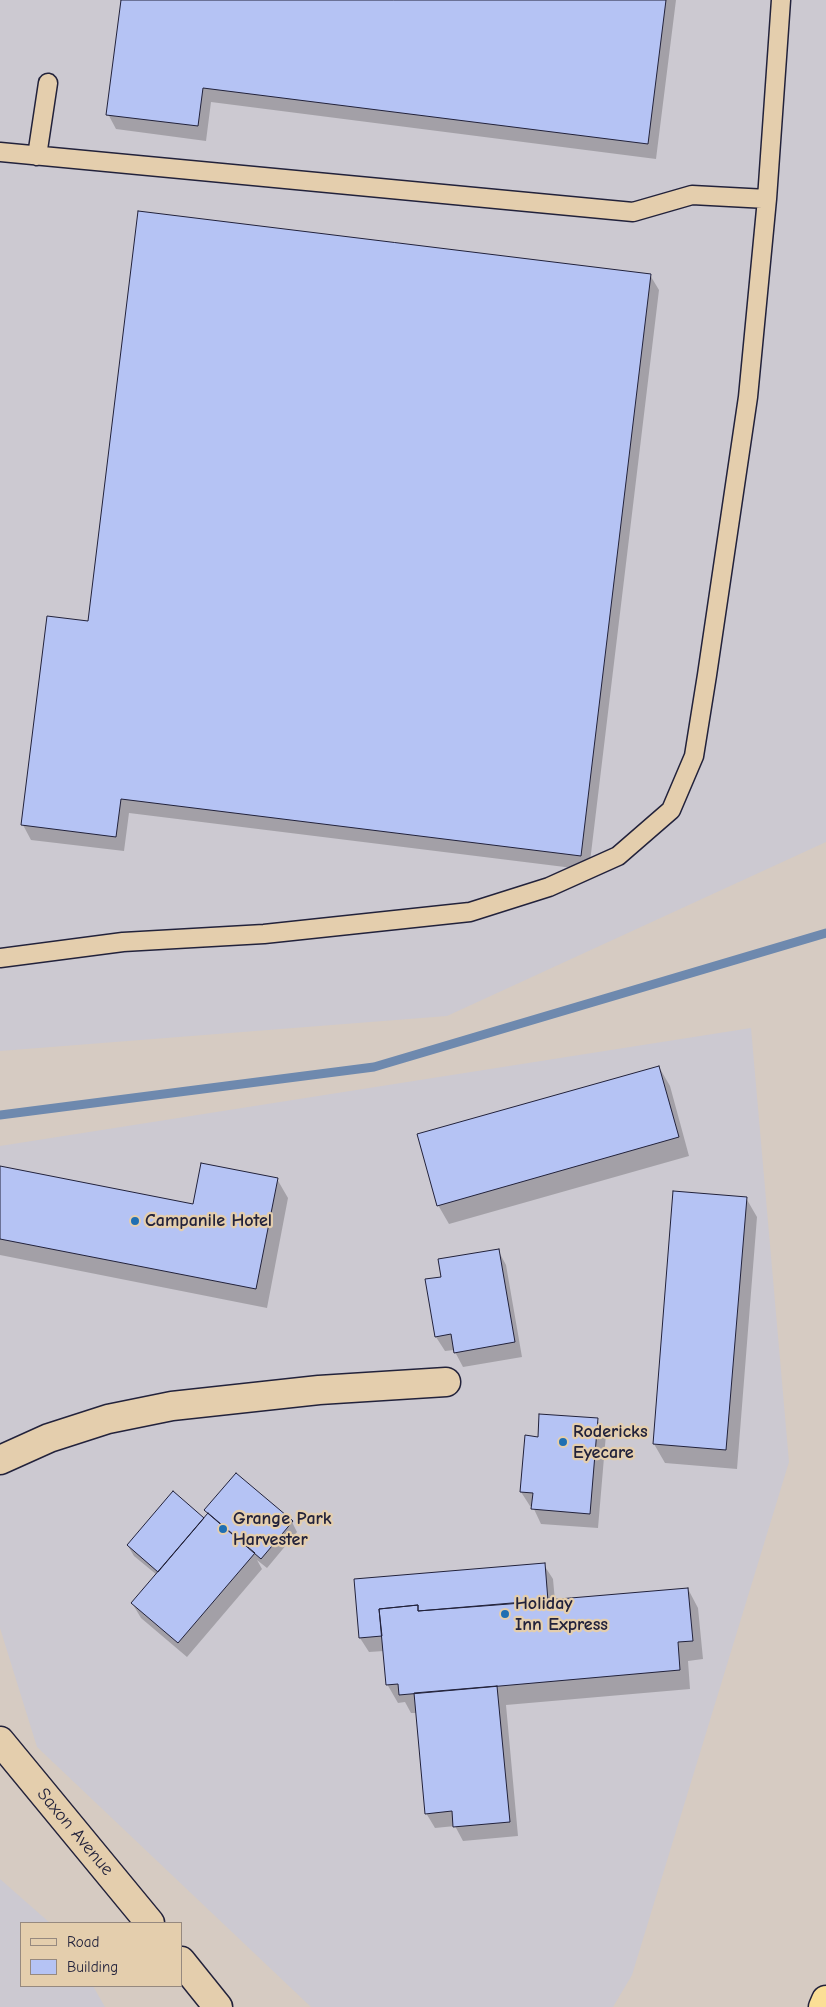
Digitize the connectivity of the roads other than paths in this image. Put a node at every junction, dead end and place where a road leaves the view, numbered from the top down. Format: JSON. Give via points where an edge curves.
{"nodes":[{"id":1,"x":781,"y":0,"type":"edge"},
{"id":2,"x":48,"y":83,"type":"dead end"},
{"id":3,"x":0,"y":152,"type":"edge"},
{"id":4,"x":37,"y":156,"type":"junction"},
{"id":5,"x":767,"y":199,"type":"junction"},
{"id":6,"x":0,"y":958,"type":"edge"},
{"id":7,"x":446,"y":1382,"type":"dead end"},
{"id":8,"x":0,"y":1460,"type":"edge"},
{"id":9,"x":0,"y":1741,"type":"edge"},
{"id":10,"x":149,"y":1922,"type":"edge"},
{"id":11,"x":182,"y":1962,"type":"edge"},
{"id":12,"x":826,"y":2000,"type":"edge"},
{"id":13,"x":218,"y":2007,"type":"edge"},
{"id":14,"x":823,"y":2007,"type":"edge"}],
"edges":[{"from":1,"to":5,"type":"lane"},
{"from":2,"to":4,"type":"lane"},
{"from":3,"to":4,"type":"lane"},
{"from":4,"to":5,"type":"lane","via":[[633,212],[692,195]]},
{"from":5,"to":6,"type":"lane","via":[[748,397],[707,675],[694,756],[672,810],[618,856],[549,887],[470,912],[264,934],[122,942]]},
{"from":7,"to":8,"type":"street","via":[[309,1391],[172,1406],[108,1419],[49,1438]]},
{"from":9,"to":10,"type":"street","name":"Saxon Avenue"},
{"from":11,"to":13,"type":"street"},
{"from":12,"to":14,"type":"highway"}]}
